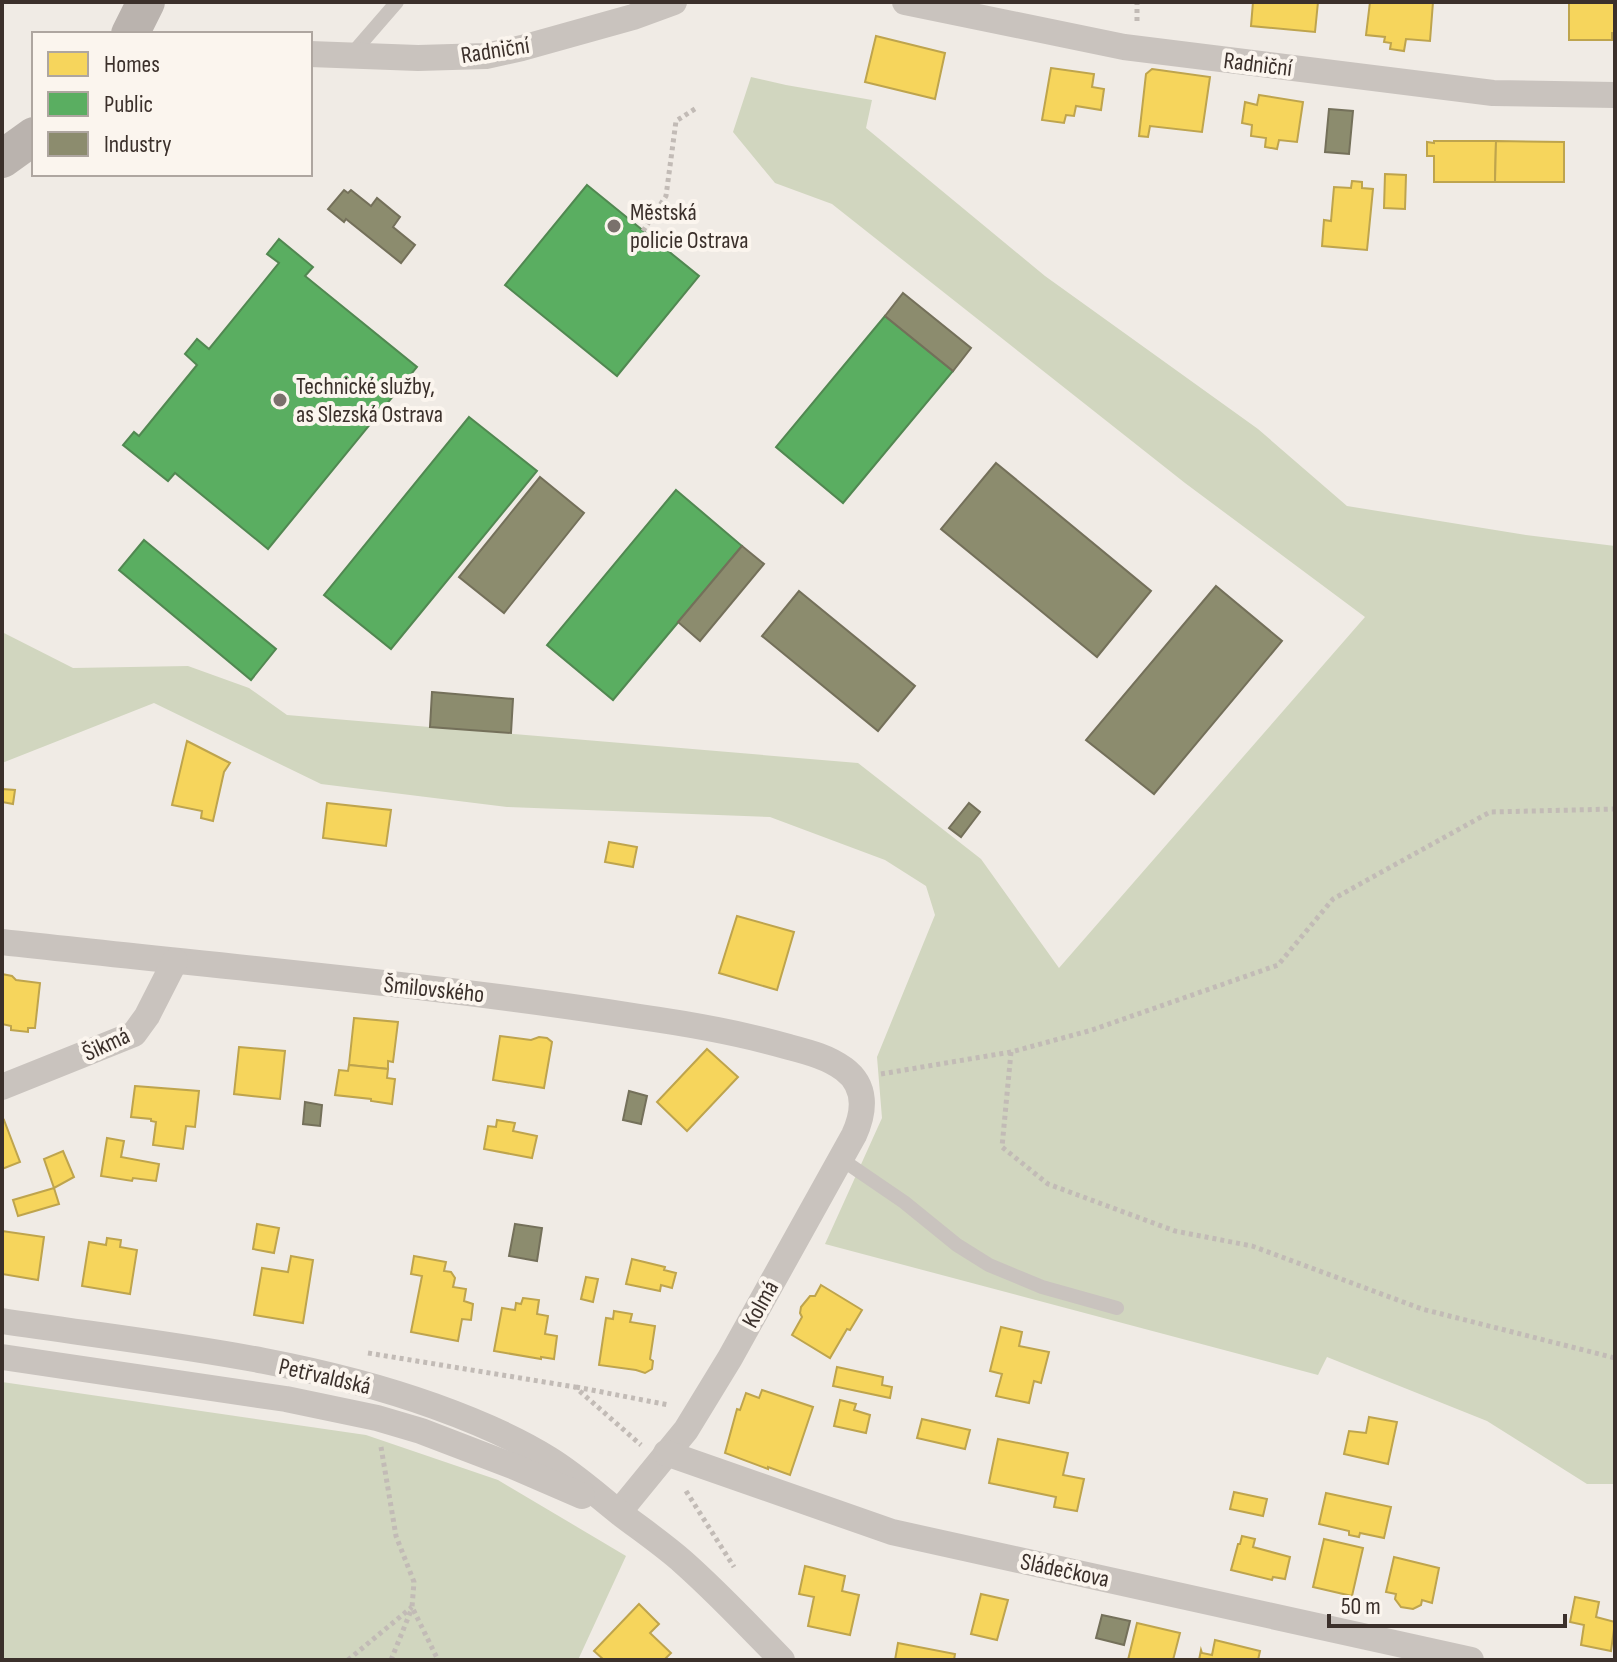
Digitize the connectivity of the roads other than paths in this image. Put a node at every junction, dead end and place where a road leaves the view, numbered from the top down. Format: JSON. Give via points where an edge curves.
{"nodes":[{"id":1,"x":397,"y":2,"type":"edge"},
{"id":2,"x":674,"y":2,"type":"edge"},
{"id":3,"x":905,"y":2,"type":"edge"},
{"id":4,"x":312,"y":54,"type":"edge"},
{"id":5,"x":351,"y":56,"type":"junction"},
{"id":6,"x":1615,"y":95,"type":"edge"},
{"id":7,"x":32,"y":137,"type":"edge"},
{"id":8,"x":2,"y":159,"type":"edge"},
{"id":9,"x":2,"y":942,"type":"edge"},
{"id":10,"x":175,"y":961,"type":"junction"},
{"id":11,"x":854,"y":1078,"type":"joint"},
{"id":12,"x":2,"y":1087,"type":"edge"},
{"id":13,"x":841,"y":1159,"type":"junction"},
{"id":14,"x":1117,"y":1308,"type":"dead end"},
{"id":15,"x":2,"y":1321,"type":"edge"},
{"id":16,"x":2,"y":1357,"type":"edge"},
{"id":17,"x":666,"y":1453,"type":"junction"},
{"id":18,"x":619,"y":1512,"type":"junction"},
{"id":19,"x":782,"y":1660,"type":"edge"},
{"id":20,"x":1471,"y":1660,"type":"edge"}],
"edges":[{"from":1,"to":5,"type":"lane"},
{"from":2,"to":5,"type":"street","name":"Radniční","via":[[486,56]]},
{"from":3,"to":6,"type":"street","name":"Radniční","via":[[1124,47],[1493,93]]},
{"from":4,"to":5,"type":"street","name":"Radniční"},
{"from":7,"to":8,"type":"street"},
{"from":9,"to":10,"type":"street","name":"Šmilovského"},
{"from":10,"to":11,"type":"street","name":"Šmilovského","via":[[478,994],[688,1024],[812,1054]]},
{"from":10,"to":12,"type":"street","name":"Šikmá","via":[[134,1034]]},
{"from":11,"to":13,"type":"street","name":"Kolmá","via":[[862,1111]]},
{"from":13,"to":14,"type":"lane","via":[[989,1265]]},
{"from":13,"to":17,"type":"street","name":"Kolmá","via":[[730,1358]]},
{"from":15,"to":18,"type":"street","name":"Petřvaldská","via":[[259,1360],[403,1395],[548,1458]]},
{"from":16,"to":18,"type":"street","name":"Petřvaldská","via":[[286,1399],[377,1418],[489,1456]]},
{"from":17,"to":18,"type":"street","name":"Kolmá"},
{"from":17,"to":20,"type":"street","name":"Sládečkova","via":[[892,1532]]},
{"from":18,"to":19,"type":"street","name":"Petřvaldská","via":[[682,1561]]}]}
